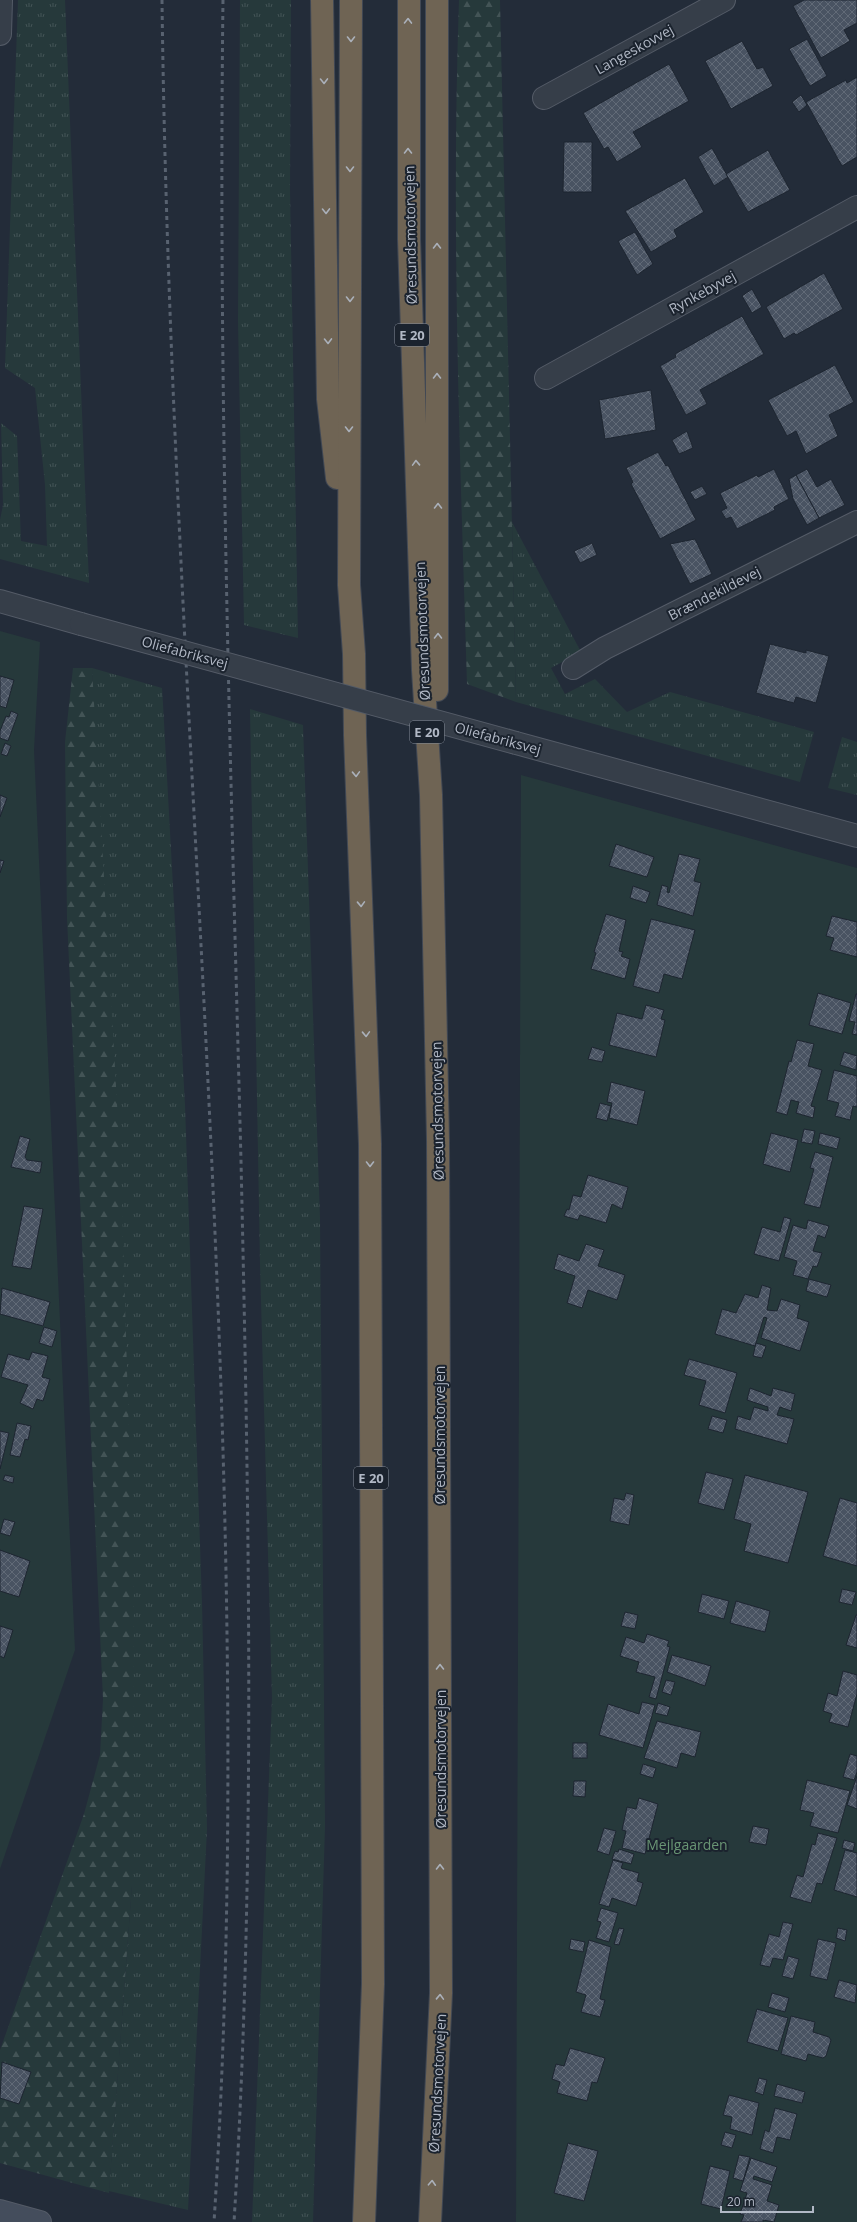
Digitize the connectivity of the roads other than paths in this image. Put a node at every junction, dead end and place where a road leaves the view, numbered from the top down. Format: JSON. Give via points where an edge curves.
{"nodes":[{"id":1,"x":1,"y":0,"type":"edge"},
{"id":2,"x":322,"y":0,"type":"edge"},
{"id":3,"x":351,"y":0,"type":"edge"},
{"id":4,"x":409,"y":0,"type":"edge"},
{"id":5,"x":437,"y":0,"type":"edge"},
{"id":6,"x":724,"y":0,"type":"edge"},
{"id":7,"x":0,"y":34,"type":"edge"},
{"id":8,"x":544,"y":98,"type":"dead end"},
{"id":9,"x":857,"y":207,"type":"edge"},
{"id":10,"x":546,"y":378,"type":"dead end"},
{"id":11,"x":857,"y":522,"type":"edge"},
{"id":12,"x":349,"y":585,"type":"junction"},
{"id":13,"x":0,"y":601,"type":"edge"},
{"id":14,"x":573,"y":668,"type":"dead end"},
{"id":15,"x":430,"y":795,"type":"junction"},
{"id":16,"x":857,"y":836,"type":"edge"},
{"id":17,"x":0,"y":2211,"type":"edge"},
{"id":18,"x":40,"y":2222,"type":"edge"},
{"id":19,"x":364,"y":2222,"type":"edge"},
{"id":20,"x":430,"y":2222,"type":"edge"}],
"edges":[{"from":1,"to":7,"type":"street"},
{"from":2,"to":12,"type":"highway","one_way":true,"via":[[328,399]]},
{"from":3,"to":12,"type":"highway","number":"E 20","one_way":true},
{"from":15,"to":4,"type":"highway","name":"Øresundsmotorvejen","number":"E 20","one_way":true,"via":[[423,670],[408,239]]},
{"from":15,"to":5,"type":"highway","one_way":true,"via":[[438,674]]},
{"from":6,"to":8,"type":"street","name":"Langeskovvej"},
{"from":9,"to":10,"type":"street","name":"Rynkebyvej"},
{"from":11,"to":14,"type":"street","name":"Brændekildevej","via":[[605,648]]},
{"from":12,"to":19,"type":"highway","number":"E 20","one_way":true,"via":[[354,654],[370,1144],[373,1984]]},
{"from":13,"to":16,"type":"street","name":"Oliefabriksvej","bridge":true},
{"from":20,"to":15,"type":"highway","name":"Øresundsmotorvejen","number":"E 20","one_way":true,"via":[[441,1993],[438,1140]]},
{"from":17,"to":18,"type":"street"}]}
